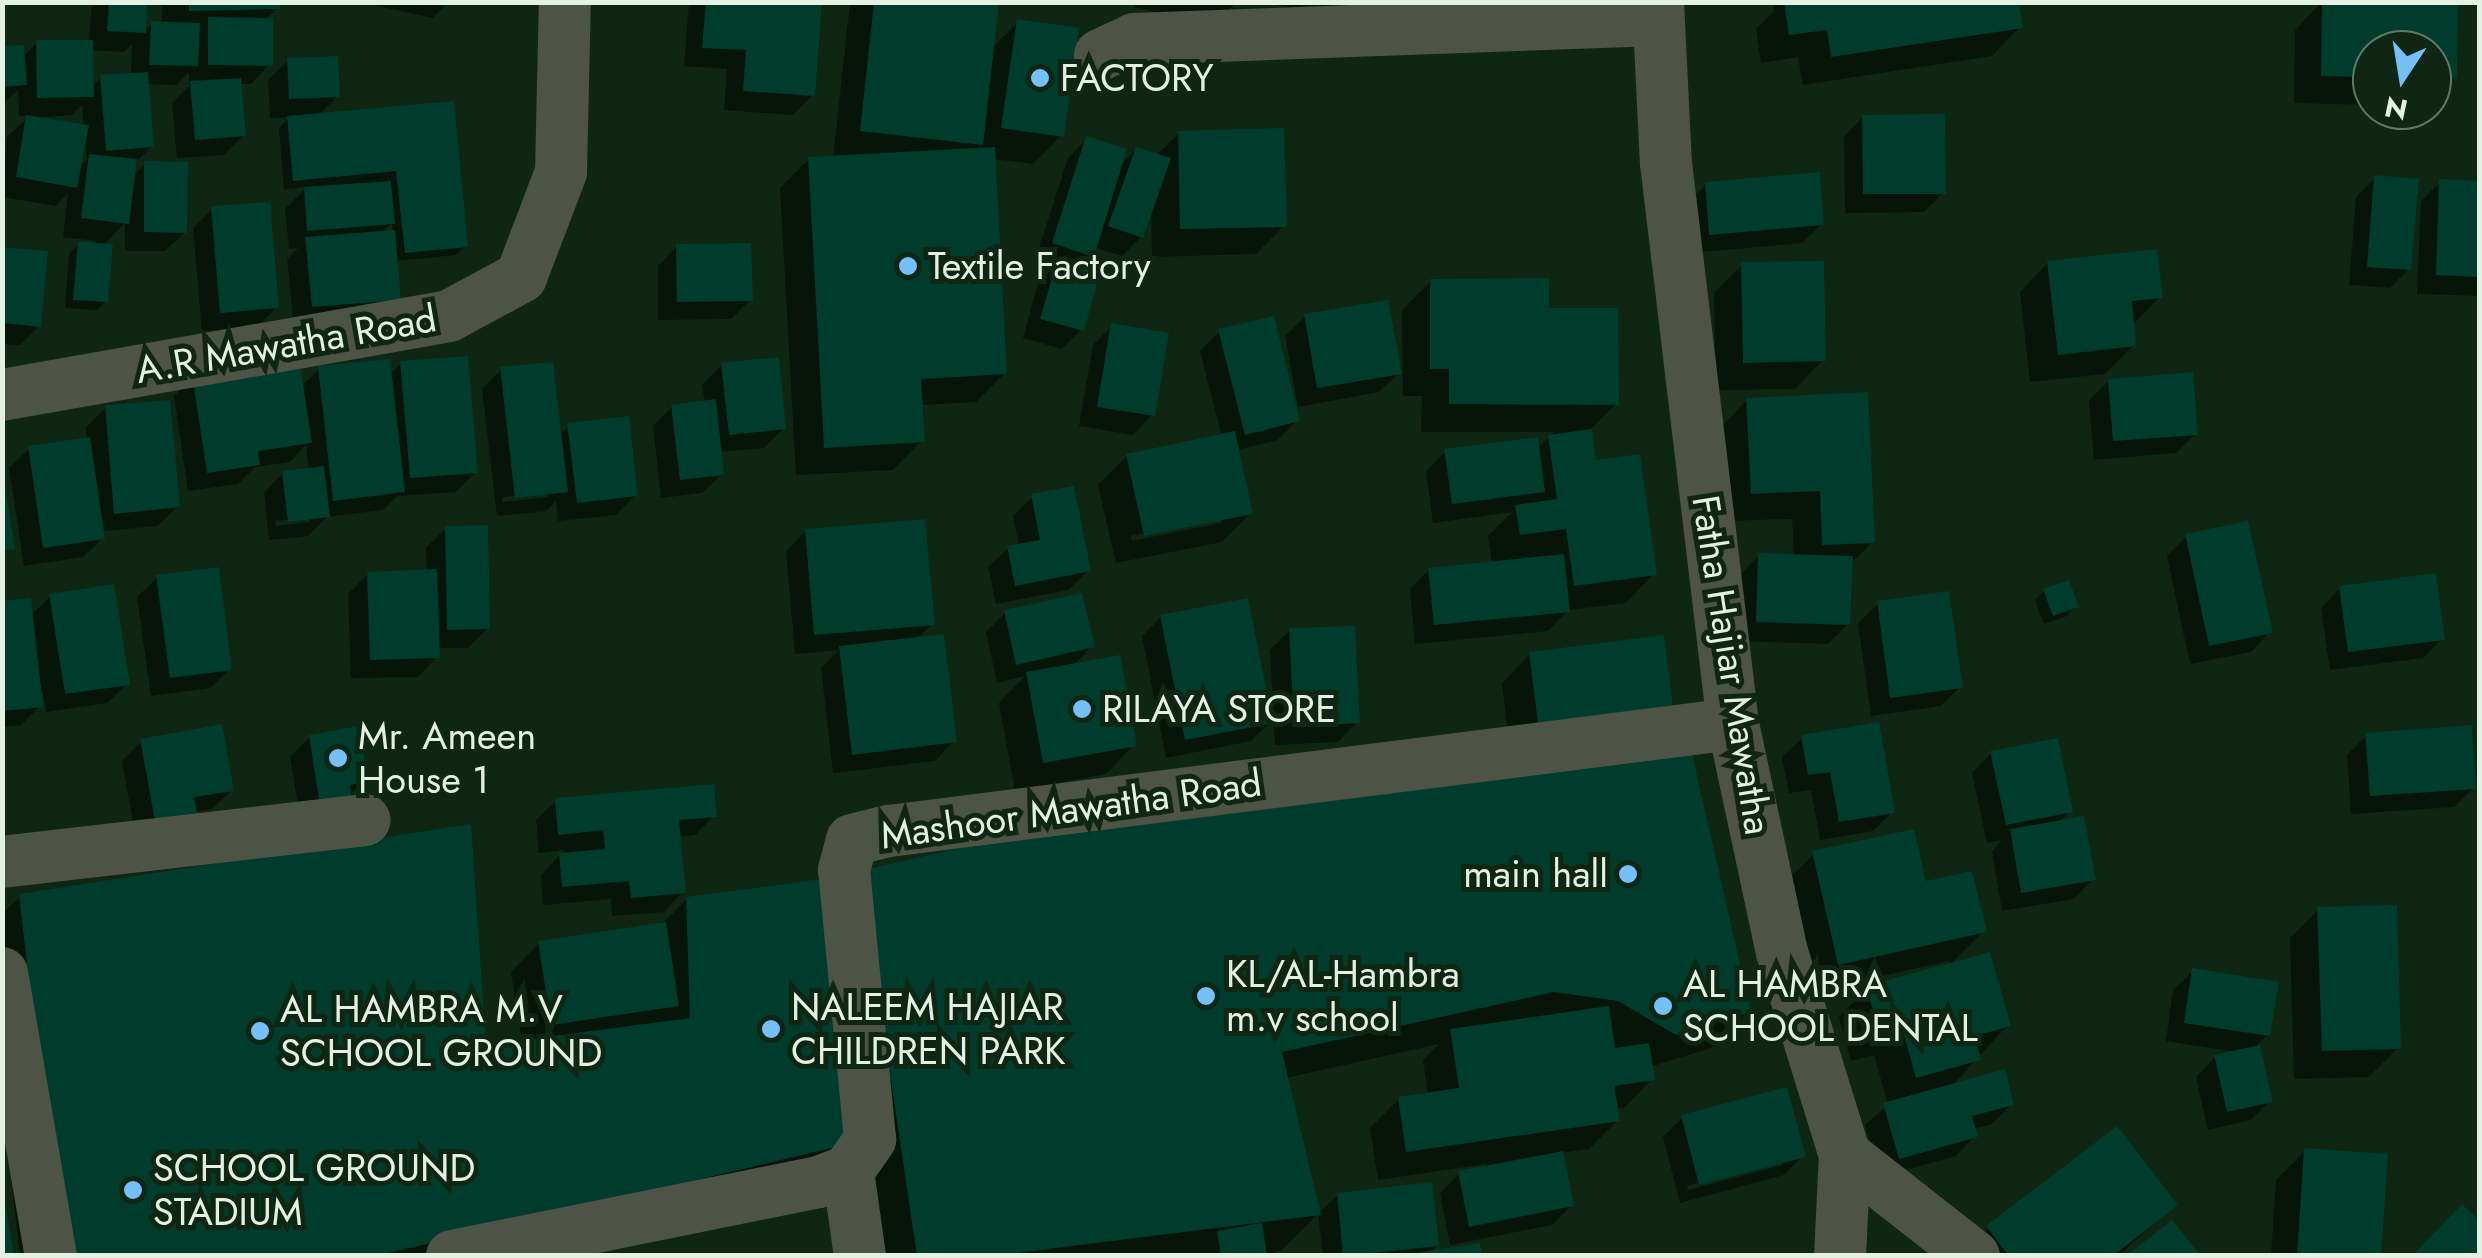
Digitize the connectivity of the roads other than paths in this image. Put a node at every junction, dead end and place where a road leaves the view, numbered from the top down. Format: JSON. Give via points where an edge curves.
{"nodes":[{"id":1,"x":565,"y":2,"type":"edge"},
{"id":2,"x":1658,"y":11,"type":"edge"},
{"id":3,"x":1100,"y":55,"type":"dead end"},
{"id":4,"x":2,"y":395,"type":"edge"},
{"id":5,"x":1734,"y":724,"type":"junction"},
{"id":6,"x":365,"y":820,"type":"dead end"},
{"id":7,"x":2,"y":862,"type":"edge"},
{"id":8,"x":2,"y":973,"type":"edge"},
{"id":9,"x":1845,"y":1156,"type":"junction"},
{"id":10,"x":848,"y":1171,"type":"junction"},
{"id":11,"x":51,"y":1256,"type":"edge"},
{"id":12,"x":452,"y":1256,"type":"edge"},
{"id":13,"x":860,"y":1256,"type":"edge"},
{"id":14,"x":1840,"y":1256,"type":"edge"},
{"id":15,"x":1974,"y":1256,"type":"edge"}],
"edges":[{"from":1,"to":4,"type":"street","name":"A.R Mawatha Road","via":[[561,172],[521,277],[449,316]]},
{"from":2,"to":3,"type":"street","via":[[1134,39]]},
{"from":2,"to":5,"type":"street","name":"Fatha Hajiar Mawatha","via":[[1666,163]]},
{"from":5,"to":9,"type":"street","name":"Fatha Hajiar Mawatha","via":[[1782,952]]},
{"from":5,"to":10,"type":"street","name":"Mashoor Mawatha Road","via":[[852,840],[844,870],[870,1138]]},
{"from":6,"to":7,"type":"street"},
{"from":8,"to":11,"type":"street"},
{"from":9,"to":14,"type":"street"},
{"from":9,"to":15,"type":"street"},
{"from":10,"to":12,"type":"street"},
{"from":10,"to":13,"type":"street"}]}
